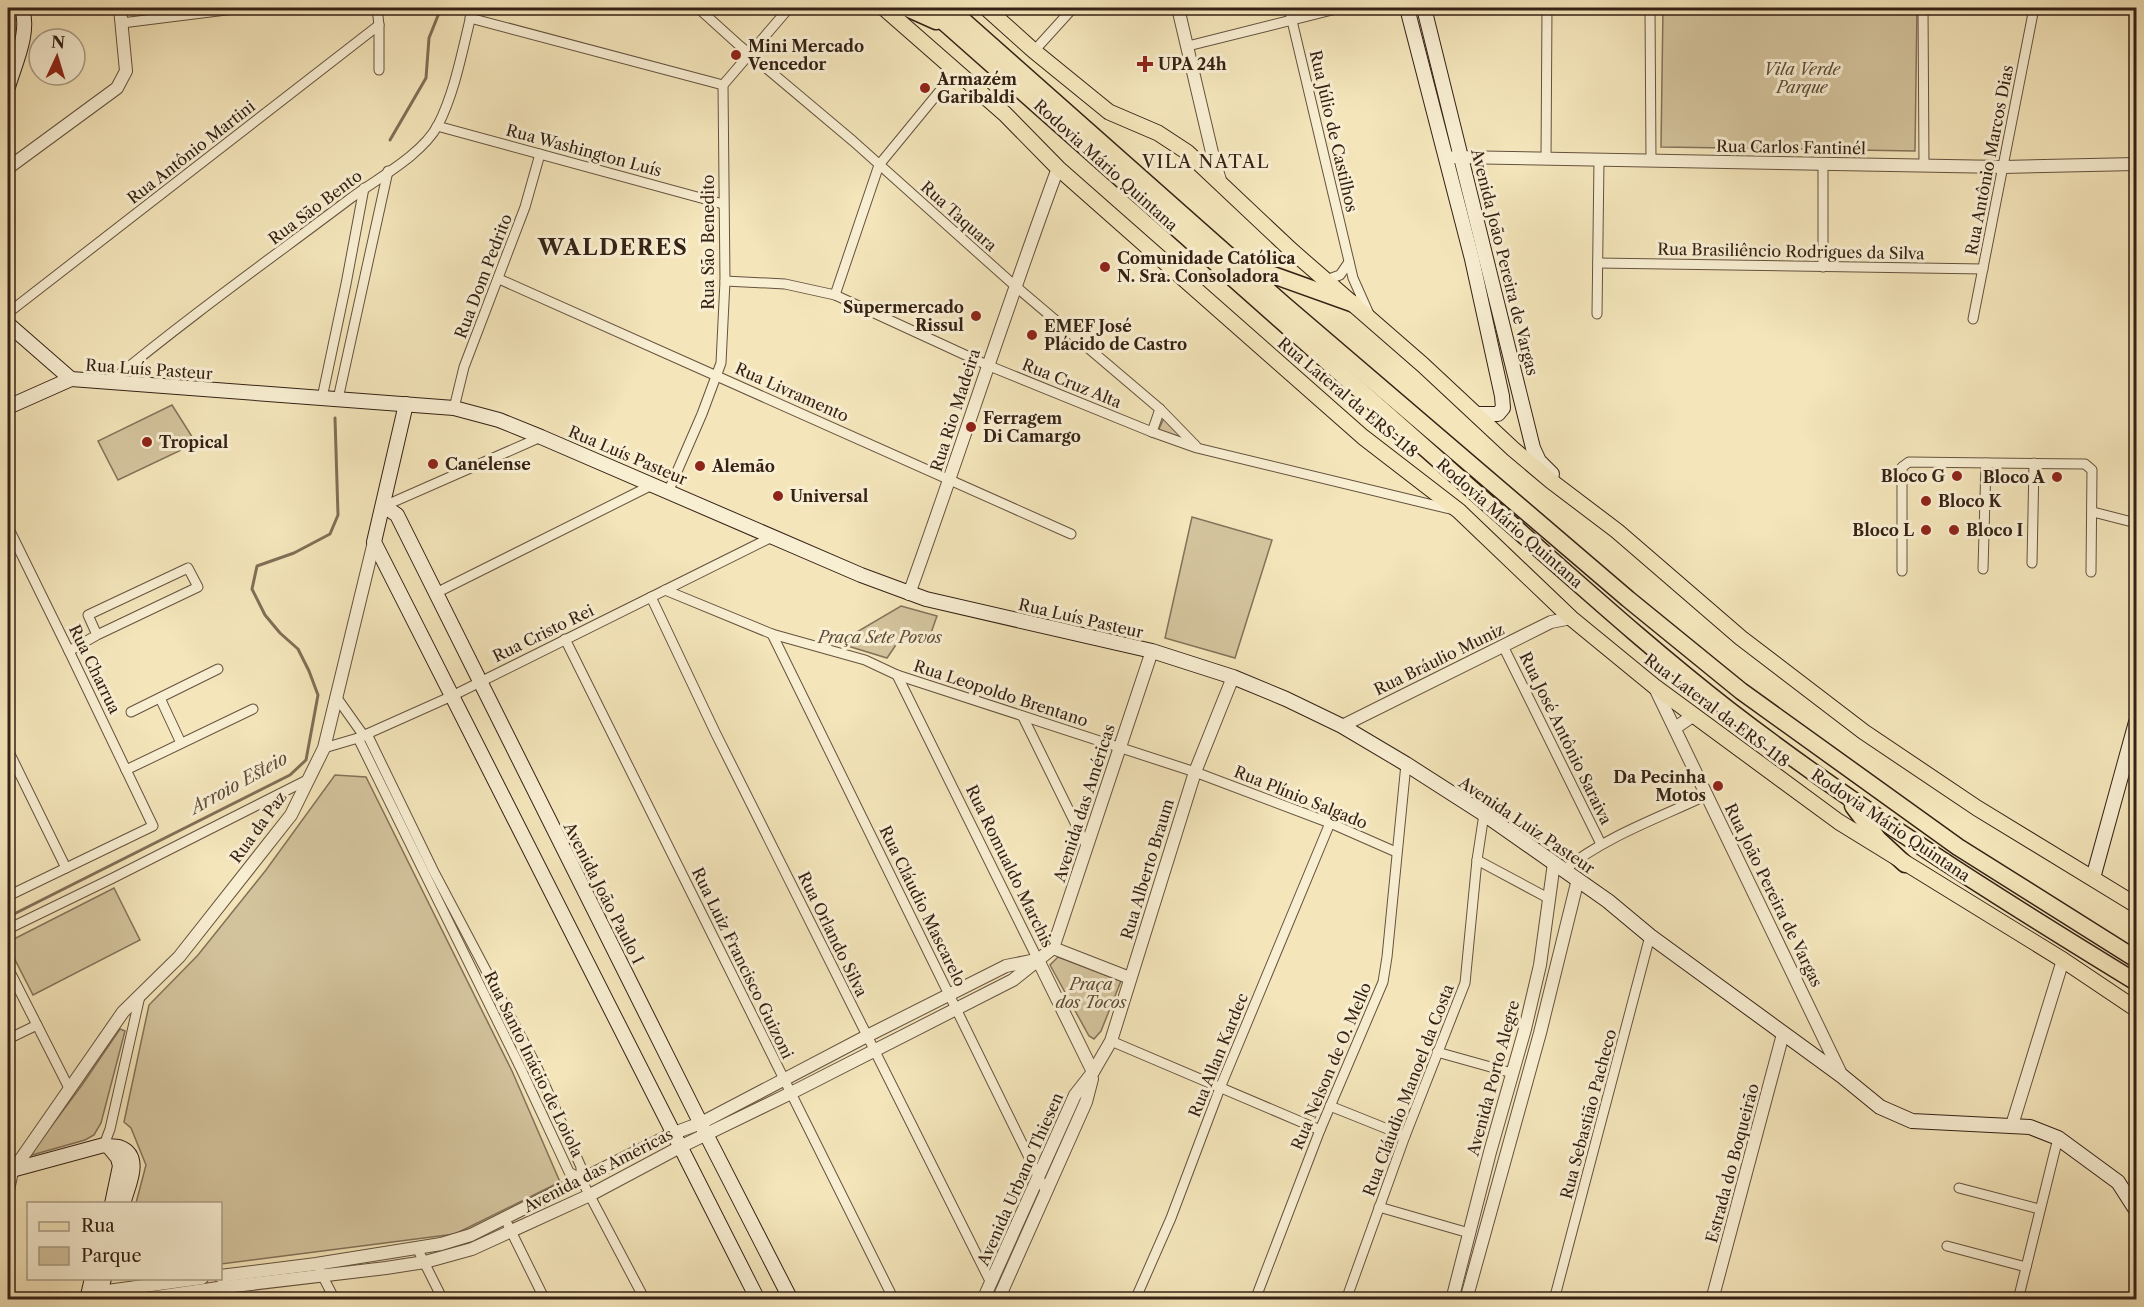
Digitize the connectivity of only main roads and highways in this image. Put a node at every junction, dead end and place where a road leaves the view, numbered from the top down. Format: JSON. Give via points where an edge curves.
{"nodes":[{"id":1,"x":22,"y":8,"type":"edge"},
{"id":2,"x":884,"y":8,"type":"edge"},
{"id":3,"x":907,"y":8,"type":"edge"},
{"id":4,"x":928,"y":8,"type":"edge"},
{"id":5,"x":949,"y":8,"type":"edge"},
{"id":6,"x":956,"y":8,"type":"edge"},
{"id":7,"x":986,"y":8,"type":"edge"},
{"id":8,"x":1407,"y":8,"type":"edge"},
{"id":9,"x":1424,"y":8,"type":"edge"},
{"id":10,"x":948,"y":26,"type":"junction"},
{"id":11,"x":977,"y":34,"type":"junction"},
{"id":12,"x":8,"y":87,"type":"edge"},
{"id":13,"x":1486,"y":256,"type":"junction"},
{"id":14,"x":1472,"y":259,"type":"junction"},
{"id":15,"x":1236,"y":262,"type":"junction"},
{"id":16,"x":1354,"y":304,"type":"junction"},
{"id":17,"x":8,"y":324,"type":"edge"},
{"id":18,"x":70,"y":379,"type":"junction"},
{"id":19,"x":406,"y":404,"type":"junction"},
{"id":20,"x":8,"y":407,"type":"edge"},
{"id":21,"x":1524,"y":409,"type":"junction"},
{"id":22,"x":1502,"y":410,"type":"junction"},
{"id":23,"x":1476,"y":414,"type":"junction"},
{"id":24,"x":384,"y":506,"type":"junction"},
{"id":25,"x":1586,"y":507,"type":"junction"},
{"id":26,"x":1233,"y":677,"type":"joint"},
{"id":27,"x":2136,"y":722,"type":"edge"},
{"id":28,"x":1846,"y":795,"type":"junction"},
{"id":29,"x":1905,"y":864,"type":"junction"},
{"id":30,"x":2092,"y":878,"type":"junction"},
{"id":31,"x":2136,"y":906,"type":"edge"},
{"id":32,"x":2136,"y":959,"type":"edge"},
{"id":33,"x":2136,"y":982,"type":"edge"},
{"id":34,"x":2136,"y":1009,"type":"edge"},
{"id":35,"x":106,"y":1146,"type":"junction"},
{"id":36,"x":11,"y":1170,"type":"edge"},
{"id":37,"x":111,"y":1202,"type":"edge"},
{"id":38,"x":123,"y":1202,"type":"edge"},
{"id":39,"x":2136,"y":1210,"type":"edge"},
{"id":40,"x":92,"y":1280,"type":"edge"},
{"id":41,"x":103,"y":1280,"type":"edge"},
{"id":42,"x":94,"y":1296,"type":"edge"},
{"id":43,"x":758,"y":1299,"type":"edge"},
{"id":44,"x":791,"y":1299,"type":"edge"}],
"edges":[{"from":1,"to":12,"type":"main road","via":[[24,29]]},
{"from":2,"to":29,"type":"main road","name":"Rua Lateral da ERS-118","via":[[1005,114],[1058,168],[1363,437],[1459,511],[1571,618],[1654,686],[1839,822]]},
{"from":3,"to":10,"type":"highway"},
{"from":4,"to":10,"type":"highway","name":"Rodovia Mário Quintana"},
{"from":5,"to":11,"type":"highway","name":"Rodovia Mário Quintana"},
{"from":6,"to":11,"type":"highway"},
{"from":7,"to":16,"type":"main road","via":[[1109,112],[1158,133],[1187,152]]},
{"from":8,"to":14,"type":"main road","name":"Avenida João Pereira de Vargas"},
{"from":9,"to":13,"type":"main road","name":"Avenida João Pereira de Vargas"},
{"from":10,"to":28,"type":"highway","name":"Rodovia Mário Quintana","via":[[1629,628],[1728,709]]},
{"from":11,"to":15,"type":"highway","name":"Rodovia Mário Quintana"},
{"from":13,"to":14,"type":"main road"},
{"from":13,"to":21,"type":"main road","name":"Avenida João Pereira de Vargas"},
{"from":14,"to":22,"type":"main road","name":"Avenida João Pereira de Vargas"},
{"from":15,"to":16,"type":"highway"},
{"from":15,"to":32,"type":"highway","name":"Rodovia Mário Quintana","via":[[1628,599],[1741,691],[1958,847]]},
{"from":16,"to":23,"type":"main road"},
{"from":17,"to":18,"type":"main road","name":"Rua Luís Pasteur"},
{"from":18,"to":19,"type":"main road","name":"Rua Luís Pasteur"},
{"from":18,"to":20,"type":"main road"},
{"from":19,"to":24,"type":"main road","name":"Rua da Paz"},
{"from":19,"to":26,"type":"main road","name":"Rua Luís Pasteur","via":[[454,408],[542,436],[909,594],[1152,651]]},
{"from":21,"to":22,"type":"main road","via":[[1512,416]]},
{"from":21,"to":25,"type":"main road","name":"Avenida João Pereira de Vargas","via":[[1539,462]]},
{"from":22,"to":23,"type":"main road","via":[[1496,415]]},
{"from":23,"to":25,"type":"main road"},
{"from":24,"to":43,"type":"main road","name":"Rua da Paz","via":[[374,542]]},
{"from":24,"to":44,"type":"main road","name":"Avenida João Paulo I","via":[[397,515]]},
{"from":25,"to":30,"type":"main road","via":[[1741,638],[1864,732],[1977,808]]},
{"from":26,"to":39,"type":"main road","name":"Avenida Luiz Pasteur","via":[[1342,726],[1484,814],[1578,879],[1872,1102],[1912,1121],[2030,1127],[2058,1138],[2118,1182]]},
{"from":27,"to":30,"type":"main road"},
{"from":28,"to":29,"type":"highway","via":[[1878,838]]},
{"from":28,"to":33,"type":"highway","name":"Rodovia Mário Quintana","via":[[1934,856]]},
{"from":29,"to":34,"type":"main road","name":"Rua Lateral da ERS-118"},
{"from":30,"to":31,"type":"main road"},
{"from":35,"to":36,"type":"main road"},
{"from":35,"to":37,"type":"main road","via":[[120,1166]]},
{"from":35,"to":38,"type":"main road","via":[[130,1153],[134,1162]]},
{"from":40,"to":42,"type":"main road"},
{"from":41,"to":42,"type":"main road"}]}
